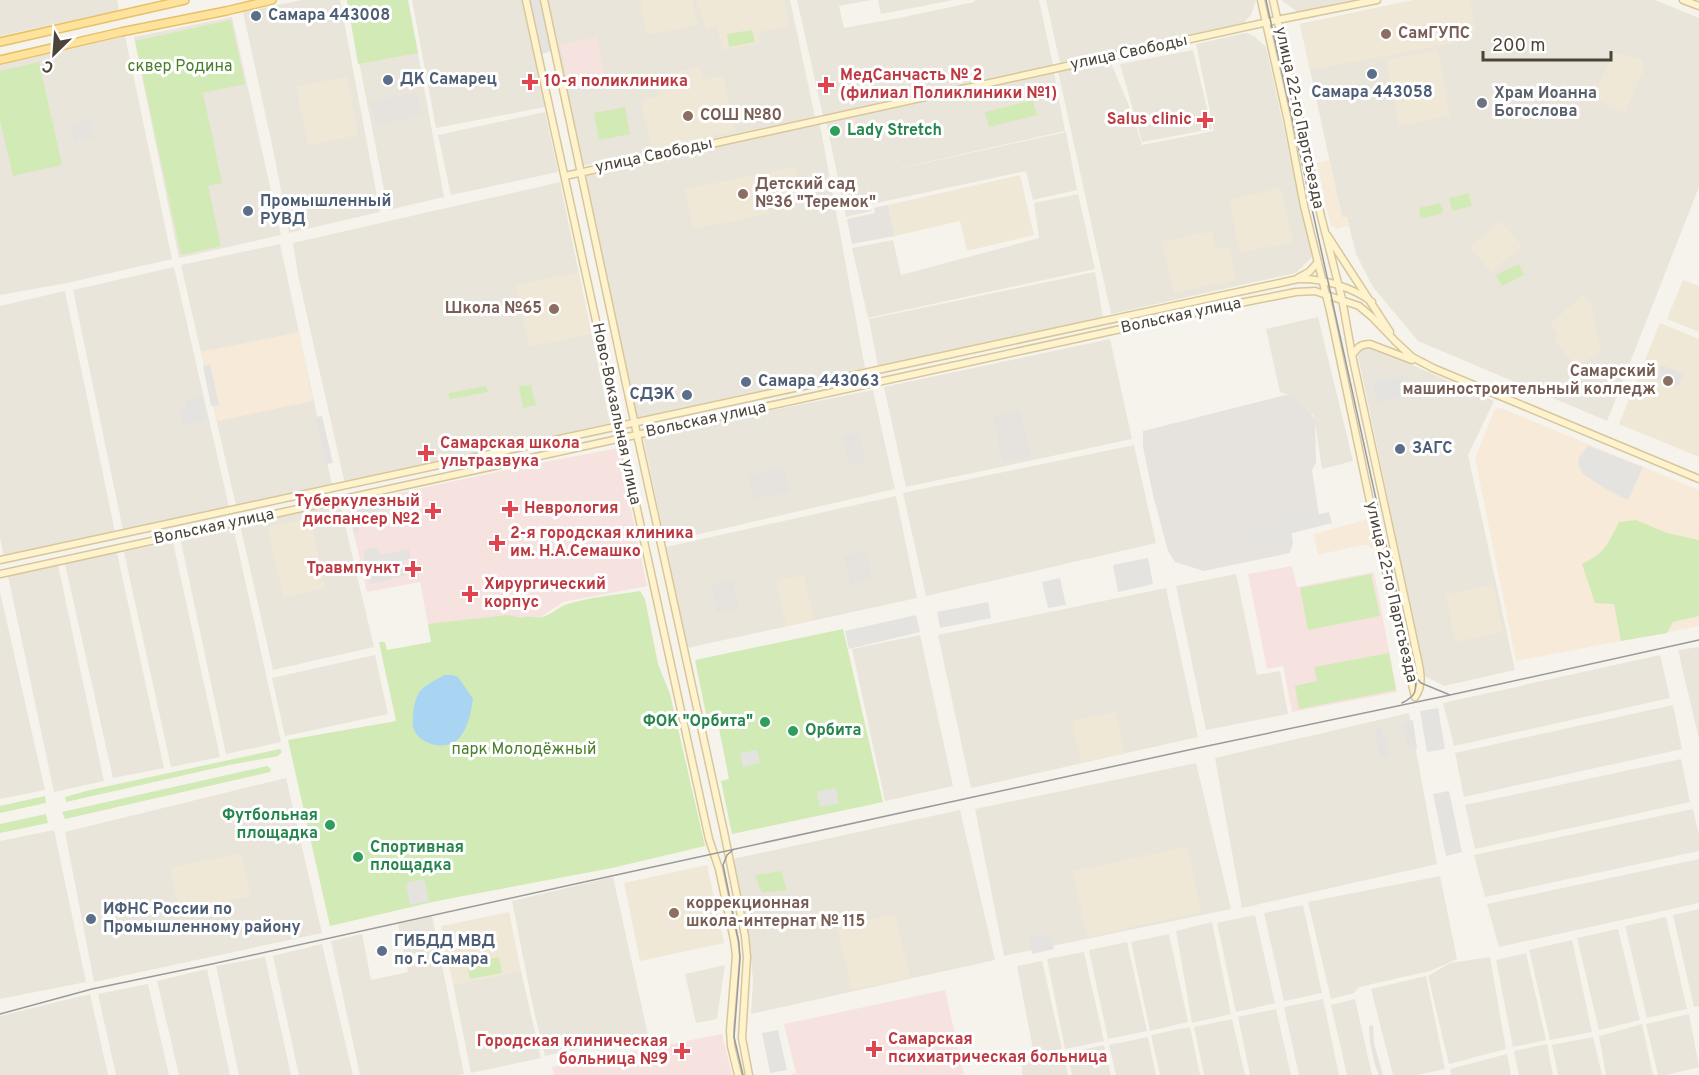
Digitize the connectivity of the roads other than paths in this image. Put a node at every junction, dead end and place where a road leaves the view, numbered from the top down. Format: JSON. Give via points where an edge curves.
{"nodes":[{"id":1,"x":185,"y":0,"type":"edge"},
{"id":2,"x":272,"y":0,"type":"edge"},
{"id":3,"x":526,"y":0,"type":"edge"},
{"id":4,"x":544,"y":0,"type":"edge"},
{"id":5,"x":1261,"y":0,"type":"edge"},
{"id":6,"x":1272,"y":0,"type":"edge"},
{"id":7,"x":1377,"y":0,"type":"edge"},
{"id":8,"x":1683,"y":0,"type":"edge"},
{"id":9,"x":1699,"y":6,"type":"edge"},
{"id":10,"x":1278,"y":20,"type":"junction"},
{"id":11,"x":1265,"y":23,"type":"junction"},
{"id":12,"x":0,"y":42,"type":"edge"},
{"id":13,"x":0,"y":60,"type":"edge"},
{"id":14,"x":581,"y":172,"type":"junction"},
{"id":15,"x":565,"y":176,"type":"junction"},
{"id":16,"x":1325,"y":232,"type":"junction"},
{"id":17,"x":1318,"y":262,"type":"junction"},
{"id":18,"x":1298,"y":279,"type":"junction"},
{"id":19,"x":1322,"y":281,"type":"junction"},
{"id":20,"x":1339,"y":286,"type":"junction"},
{"id":21,"x":1326,"y":294,"type":"junction"},
{"id":22,"x":1342,"y":299,"type":"junction"},
{"id":23,"x":1372,"y":302,"type":"junction"},
{"id":24,"x":1397,"y":343,"type":"junction"},
{"id":25,"x":1353,"y":355,"type":"junction"},
{"id":26,"x":1434,"y":368,"type":"junction"},
{"id":27,"x":635,"y":423,"type":"junction"},
{"id":28,"x":619,"y":426,"type":"junction"},
{"id":29,"x":638,"y":435,"type":"junction"},
{"id":30,"x":622,"y":438,"type":"junction"},
{"id":31,"x":1699,"y":479,"type":"edge"},
{"id":32,"x":0,"y":560,"type":"edge"},
{"id":33,"x":0,"y":574,"type":"edge"},
{"id":34,"x":738,"y":1075,"type":"edge"},
{"id":35,"x":749,"y":1075,"type":"edge"}],
"edges":[{"from":1,"to":12,"type":"main road"},
{"from":2,"to":13,"type":"main road"},
{"from":3,"to":15,"type":"main road","name":"Ново-Вокзальная улица"},
{"from":4,"to":14,"type":"main road","name":"Ново-Вокзальная улица"},
{"from":5,"to":11,"type":"main road","name":"улица 22-го Партсъезда"},
{"from":6,"to":10,"type":"main road","name":"улица 22-го Партсъезда"},
{"from":7,"to":10,"type":"main road","name":"улица Свободы"},
{"from":8,"to":9,"type":"main road"},
{"from":10,"to":11,"type":"main road","name":"улица Свободы"},
{"from":10,"to":16,"type":"main road","name":"улица 22-го Партсъезда"},
{"from":11,"to":14,"type":"main road","name":"улица Свободы"},
{"from":11,"to":17,"type":"main road","name":"улица 22-го Партсъезда"},
{"from":14,"to":15,"type":"main road","name":"улица Свободы"},
{"from":14,"to":27,"type":"main road","name":"Ново-Вокзальная улица"},
{"from":15,"to":28,"type":"main road","name":"Ново-Вокзальная улица"},
{"from":16,"to":20,"type":"main road","name":"улица 22-го Партсъезда"},
{"from":16,"to":23,"type":"main road"},
{"from":17,"to":18,"type":"main road"},
{"from":17,"to":19,"type":"main road","name":"улица 22-го Партсъезда"},
{"from":18,"to":19,"type":"main road","name":"Вольская улица"},
{"from":18,"to":27,"type":"main road","name":"Вольская улица"},
{"from":19,"to":20,"type":"main road","name":"Вольская улица"},
{"from":19,"to":21,"type":"main road","name":"улица 22-го Партсъезда"},
{"from":20,"to":22,"type":"main road","name":"улица 22-го Партсъезда"},
{"from":20,"to":23,"type":"main road","name":"Вольская улица"},
{"from":21,"to":22,"type":"main road","name":"Вольская улица"},
{"from":21,"to":25,"type":"main road","name":"улица 22-го Партсъезда","via":[[1415,697],[1421,675]]},
{"from":21,"to":29,"type":"main road","name":"Вольская улица","via":[[1296,292],[1239,303]]},
{"from":22,"to":24,"type":"main road","name":"Вольская улица","via":[[1365,310]]},
{"from":22,"to":25,"type":"main road","name":"улица 22-го Партсъезда"},
{"from":23,"to":24,"type":"main road"},
{"from":24,"to":26,"type":"main road","via":[[1412,357]]},
{"from":25,"to":26,"type":"main road","via":[[1362,344],[1370,344]]},
{"from":26,"to":31,"type":"main road"},
{"from":27,"to":28,"type":"main road","name":"Вольская улица"},
{"from":27,"to":29,"type":"main road","name":"Ново-Вокзальная улица"},
{"from":28,"to":30,"type":"main road","name":"Ново-Вокзальная улица"},
{"from":28,"to":32,"type":"main road","name":"Вольская улица"},
{"from":29,"to":30,"type":"main road","name":"Вольская улица"},
{"from":29,"to":35,"type":"main road","name":"Ново-Вокзальная улица","via":[[745,936],[742,1038]]},
{"from":30,"to":33,"type":"main road","name":"Вольская улица"},
{"from":30,"to":34,"type":"main road","name":"Ново-Вокзальная улица","via":[[734,940],[730,1038]]}]}
